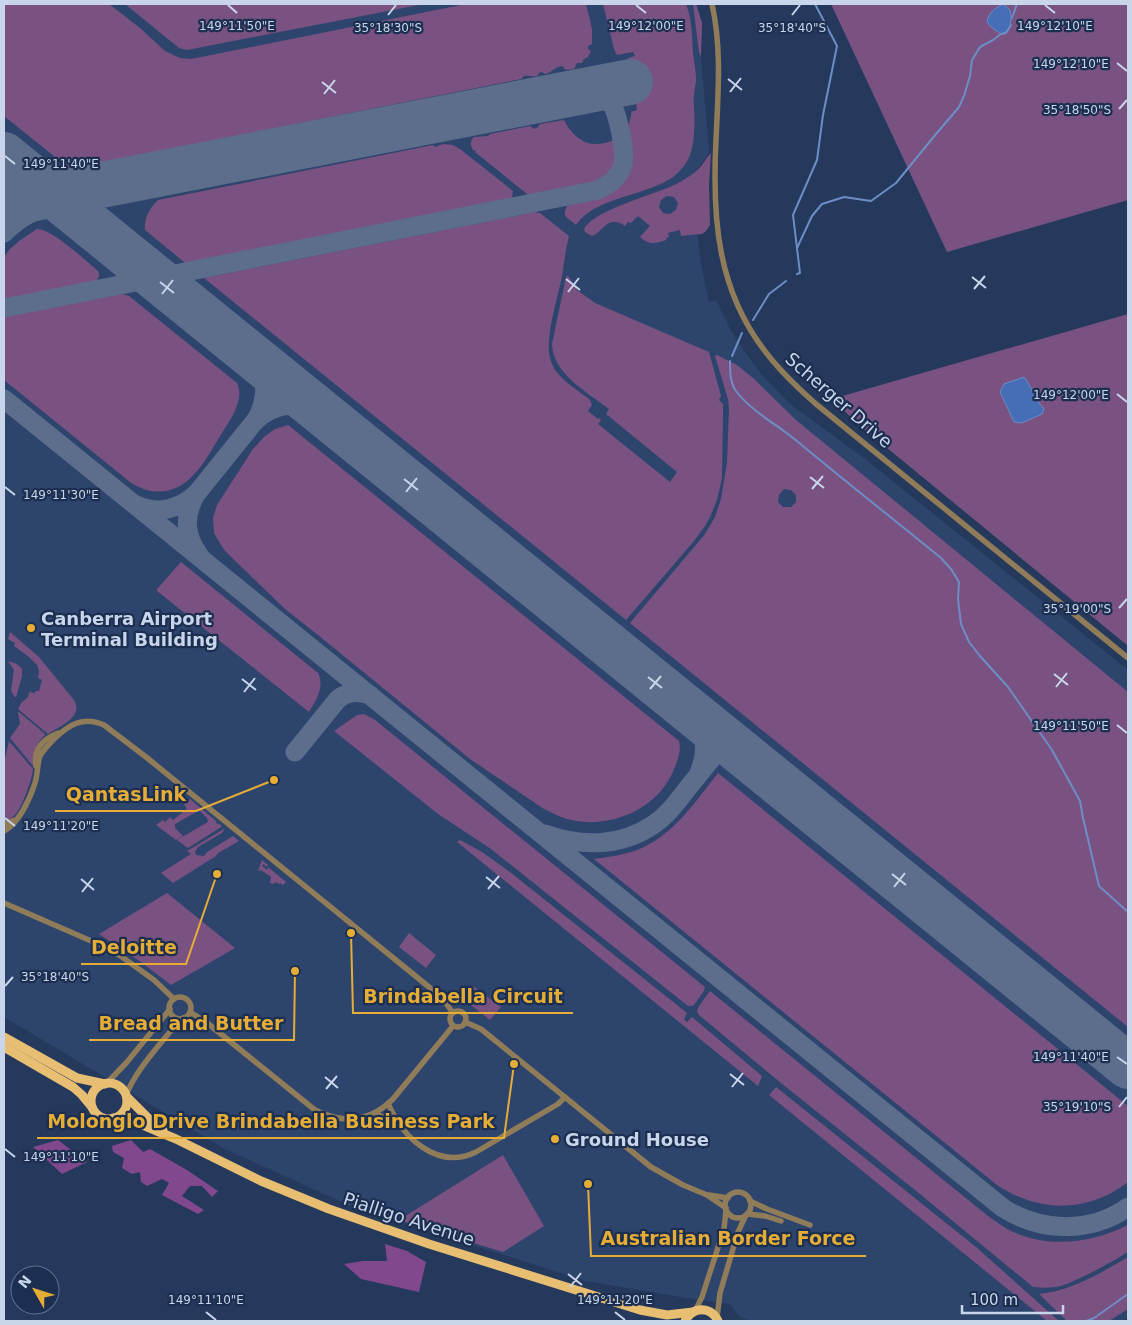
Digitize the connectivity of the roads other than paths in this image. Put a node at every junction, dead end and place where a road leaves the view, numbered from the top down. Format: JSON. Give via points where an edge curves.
{"nodes":[{"id":1,"x":712,"y":4,"type":"edge"},
{"id":2,"x":1128,"y":658,"type":"edge"},
{"id":3,"x":17,"y":819,"type":"junction"},
{"id":4,"x":4,"y":824,"type":"edge"},
{"id":5,"x":4,"y":831,"type":"edge"},
{"id":6,"x":4,"y":835,"type":"edge"},
{"id":7,"x":4,"y":903,"type":"edge"},
{"id":8,"x":174,"y":999,"type":"junction"},
{"id":9,"x":170,"y":1009,"type":"junction"},
{"id":10,"x":190,"y":1012,"type":"junction"},
{"id":11,"x":453,"y":1013,"type":"junction"},
{"id":12,"x":183,"y":1018,"type":"junction"},
{"id":13,"x":466,"y":1022,"type":"junction"},
{"id":14,"x":453,"y":1026,"type":"junction"},
{"id":15,"x":4,"y":1037,"type":"edge"},
{"id":16,"x":4,"y":1047,"type":"edge"},
{"id":17,"x":4,"y":1054,"type":"edge"},
{"id":18,"x":37,"y":1066,"type":"junction"},
{"id":19,"x":106,"y":1084,"type":"junction"},
{"id":20,"x":126,"y":1096,"type":"junction"},
{"id":21,"x":565,"y":1097,"type":"junction"},
{"id":22,"x":388,"y":1103,"type":"junction"},
{"id":23,"x":93,"y":1109,"type":"junction"},
{"id":24,"x":374,"y":1113,"type":"junction"},
{"id":25,"x":113,"y":1118,"type":"junction"},
{"id":26,"x":402,"y":1128,"type":"junction"},
{"id":27,"x":176,"y":1139,"type":"junction"},
{"id":28,"x":707,"y":1195,"type":"junction"},
{"id":29,"x":728,"y":1198,"type":"junction"},
{"id":30,"x":750,"y":1201,"type":"junction"},
{"id":31,"x":726,"y":1209,"type":"junction"},
{"id":32,"x":747,"y":1214,"type":"junction"},
{"id":33,"x":781,"y":1221,"type":"dead end"},
{"id":34,"x":810,"y":1226,"type":"dead end"},
{"id":35,"x":640,"y":1310,"type":"junction"},
{"id":36,"x":694,"y":1311,"type":"junction"},
{"id":37,"x":718,"y":1320,"type":"edge"},
{"id":38,"x":662,"y":1321,"type":"edge"},
{"id":39,"x":685,"y":1321,"type":"edge"}],
"edges":[{"from":1,"to":2,"type":"street","name":"Scherger Drive","via":[[719,70],[716,225],[727,278],[750,330],[766,354],[816,404]]},
{"from":3,"to":4,"type":"street"},
{"from":3,"to":5,"type":"street"},
{"from":3,"to":6,"type":"street"},
{"from":3,"to":11,"type":"street","via":[[34,784],[39,747],[48,738],[80,722],[104,725],[429,987]]},
{"from":7,"to":8,"type":"street","via":[[105,947],[154,980]]},
{"from":8,"to":9,"type":"street"},
{"from":8,"to":10,"type":"street","via":[[187,999]]},
{"from":9,"to":12,"type":"street","via":[[175,1017]]},
{"from":9,"to":19,"type":"street"},
{"from":10,"to":12,"type":"street"},
{"from":10,"to":24,"type":"street","via":[[314,1110],[330,1117],[347,1119]]},
{"from":11,"to":13,"type":"street","via":[[462,1012]]},
{"from":11,"to":14,"type":"street","via":[[450,1021]]},
{"from":12,"to":20,"type":"street","via":[[140,1069]]},
{"from":13,"to":14,"type":"street","via":[[461,1027]]},
{"from":13,"to":21,"type":"street","via":[[481,1029]]},
{"from":14,"to":22,"type":"street"},
{"from":15,"to":19,"type":"main road","via":[[77,1078]]},
{"from":16,"to":18,"type":"main road"},
{"from":17,"to":18,"type":"main road"},
{"from":18,"to":23,"type":"main road","via":[[73,1087]]},
{"from":19,"to":20,"type":"main road","via":[[119,1086]]},
{"from":19,"to":23,"type":"main road","via":[[98,1087],[92,1095]]},
{"from":20,"to":25,"type":"main road","via":[[124,1110]]},
{"from":20,"to":27,"type":"main road","name":"Pialligo Avenue","via":[[146,1117]]},
{"from":21,"to":26,"type":"street","via":[[466,1156],[434,1154]]},
{"from":21,"to":28,"type":"street","via":[[651,1167]]},
{"from":22,"to":24,"type":"street"},
{"from":22,"to":26,"type":"street"},
{"from":23,"to":25,"type":"main road","via":[[104,1118]]},
{"from":24,"to":26,"type":"street"},
{"from":25,"to":27,"type":"main road","name":"Pialligo Avenue","via":[[140,1124]]},
{"from":27,"to":35,"type":"main road","name":"Pialligo Avenue","via":[[261,1181],[329,1209]]},
{"from":28,"to":29,"type":"street"},
{"from":28,"to":31,"type":"street"},
{"from":29,"to":30,"type":"street","via":[[734,1193],[742,1193]]},
{"from":29,"to":31,"type":"street"},
{"from":30,"to":32,"type":"street","via":[[751,1209]]},
{"from":30,"to":34,"type":"street"},
{"from":31,"to":32,"type":"street","via":[[735,1218]]},
{"from":31,"to":36,"type":"street","via":[[724,1229],[703,1294]]},
{"from":32,"to":33,"type":"street"},
{"from":32,"to":37,"type":"street","via":[[738,1232],[719,1295]]},
{"from":35,"to":36,"type":"main road","name":"Pialligo Avenue","via":[[670,1315]]},
{"from":35,"to":38,"type":"main road","name":"Pialligo Avenue"},
{"from":36,"to":37,"type":"main road","via":[[705,1310]]},
{"from":36,"to":39,"type":"main road"}]}
